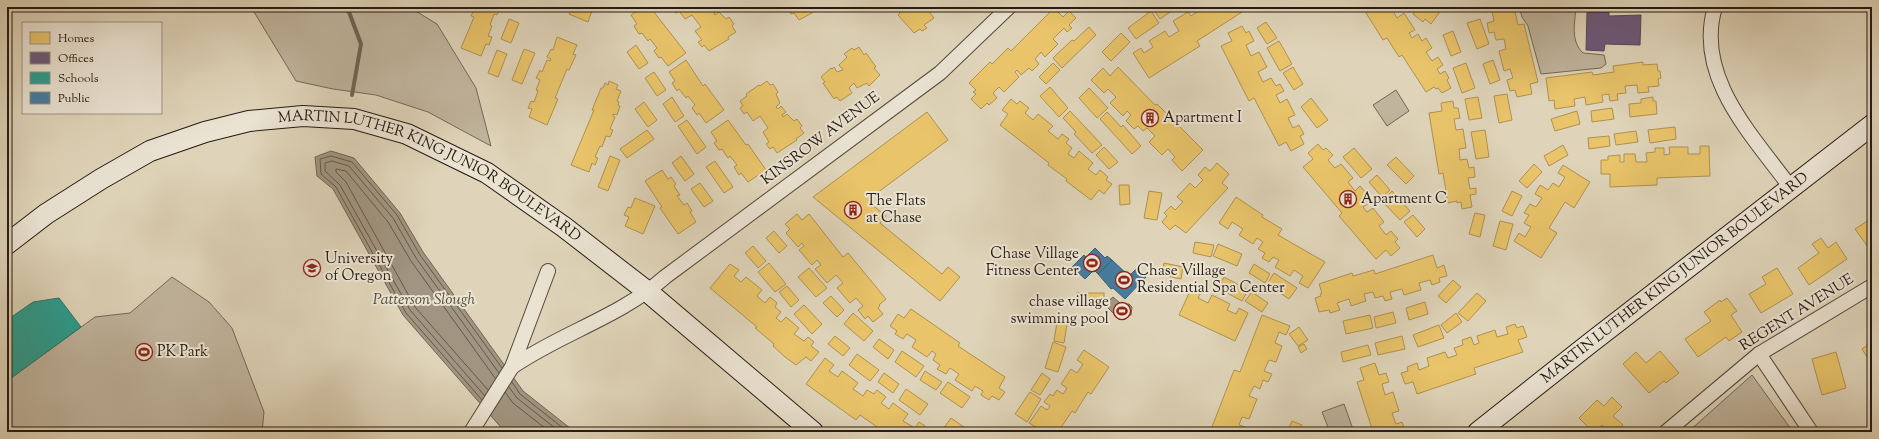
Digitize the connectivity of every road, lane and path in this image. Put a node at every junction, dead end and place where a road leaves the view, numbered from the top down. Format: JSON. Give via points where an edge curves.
{"nodes":[{"id":1,"x":1008,"y":7,"type":"edge"},
{"id":2,"x":1715,"y":7,"type":"edge"},
{"id":3,"x":1872,"y":125,"type":"edge"},
{"id":4,"x":1791,"y":188,"type":"junction"},
{"id":5,"x":7,"y":244,"type":"edge"},
{"id":6,"x":548,"y":270,"type":"dead end"},
{"id":7,"x":1872,"y":286,"type":"edge"},
{"id":8,"x":648,"y":292,"type":"junction"},
{"id":9,"x":1759,"y":354,"type":"junction"},
{"id":10,"x":512,"y":366,"type":"junction"},
{"id":11,"x":472,"y":430,"type":"edge"},
{"id":12,"x":813,"y":432,"type":"edge"},
{"id":13,"x":1478,"y":432,"type":"edge"},
{"id":14,"x":1666,"y":432,"type":"edge"},
{"id":15,"x":1811,"y":432,"type":"edge"}],
"edges":[{"from":1,"to":8,"type":"street","name":"KINSROW AVENUE","via":[[940,73]]},
{"from":2,"to":4,"type":"street","via":[[1710,38],[1717,77],[1739,117]]},
{"from":3,"to":4,"type":"main road","name":"MARTIN LUTHER KING JUNIOR BOULEVARD"},
{"from":4,"to":13,"type":"main road","name":"MARTIN LUTHER KING JUNIOR BOULEVARD"},
{"from":5,"to":8,"type":"main road","name":"MARTIN LUTHER KING JUNIOR BOULEVARD","via":[[46,214],[150,151],[205,132],[249,121],[303,116],[354,119],[407,134],[487,173],[564,227]]},
{"from":6,"to":10,"type":"street"},
{"from":7,"to":9,"type":"street","name":"REGENT AVENUE"},
{"from":8,"to":10,"type":"street","name":"KINSROW AVENUE"},
{"from":8,"to":12,"type":"main road","name":"MARTIN LUTHER KING JUNIOR BOULEVARD"},
{"from":9,"to":14,"type":"street","name":"REGENT AVENUE"},
{"from":9,"to":15,"type":"street"},
{"from":10,"to":11,"type":"street"}]}
